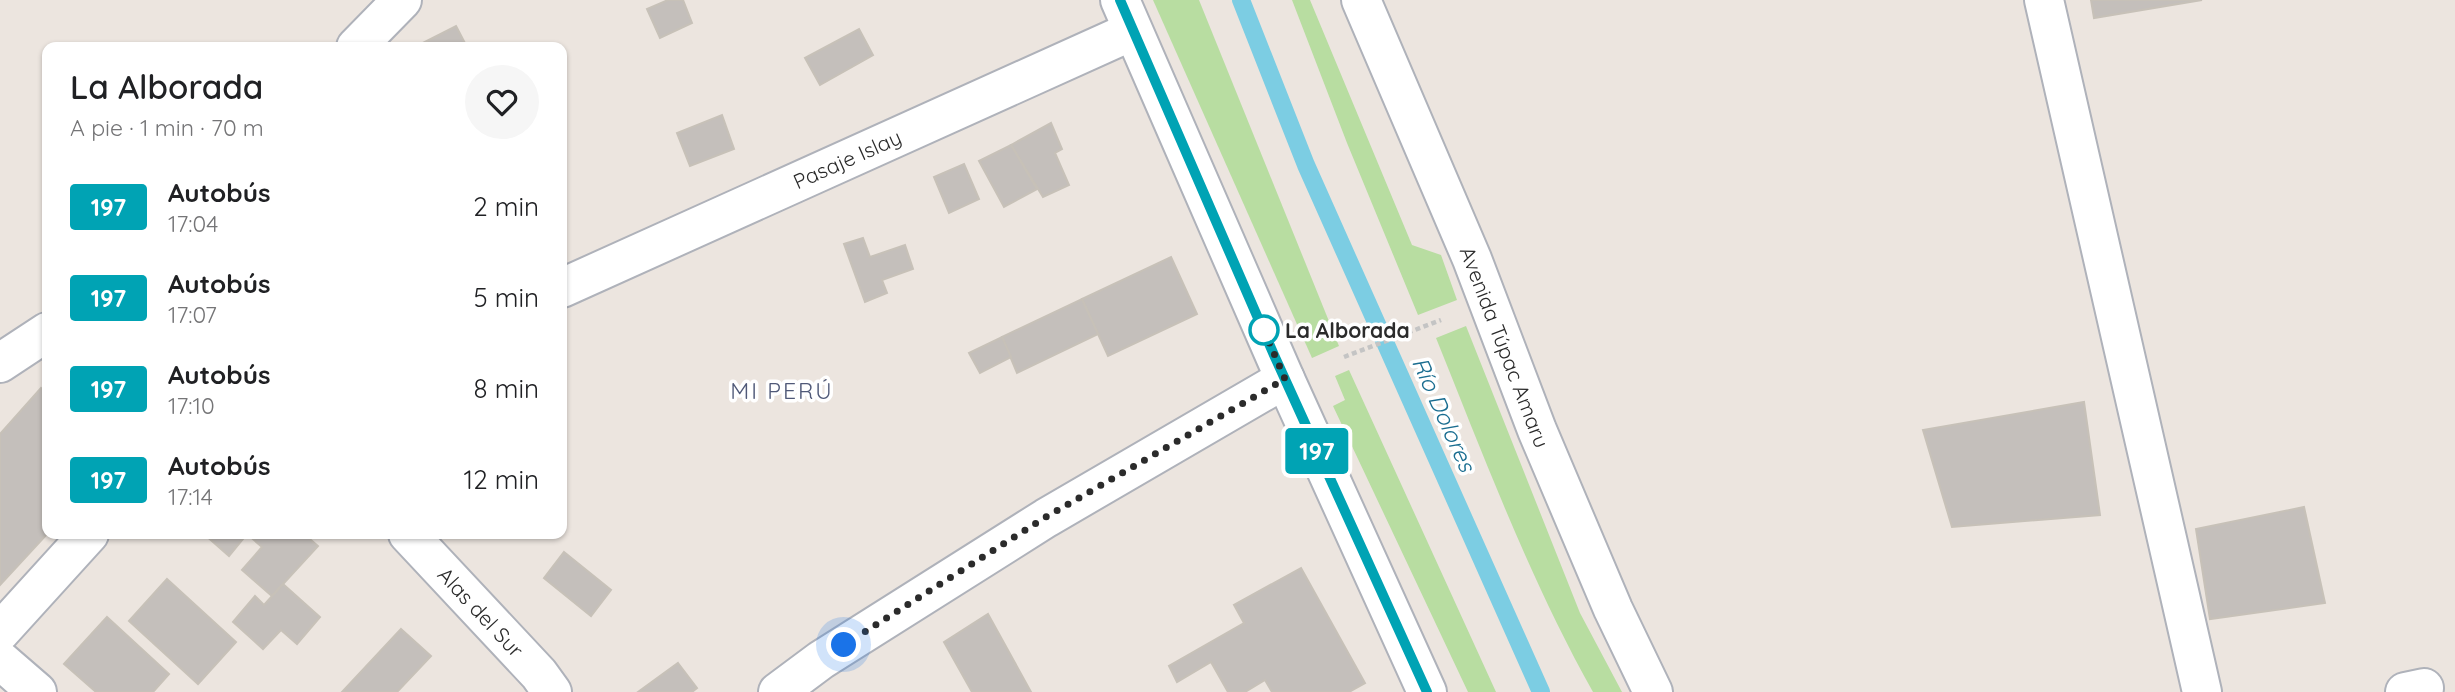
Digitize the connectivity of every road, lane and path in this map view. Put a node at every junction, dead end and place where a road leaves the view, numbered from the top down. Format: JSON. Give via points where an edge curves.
{"nodes":[{"id":1,"x":402,"y":0,"type":"edge"},
{"id":2,"x":1361,"y":0,"type":"edge"},
{"id":3,"x":2044,"y":0,"type":"edge"},
{"id":4,"x":1126,"y":15,"type":"edge"},
{"id":5,"x":361,"y":42,"type":"edge"},
{"id":6,"x":567,"y":286,"type":"edge"},
{"id":7,"x":1426,"y":325,"type":"dead end"},
{"id":8,"x":42,"y":335,"type":"edge"},
{"id":9,"x":1344,"y":357,"type":"dead end"},
{"id":10,"x":0,"y":363,"type":"edge"},
{"id":11,"x":1285,"y":379,"type":"junction"},
{"id":12,"x":84,"y":539,"type":"edge"},
{"id":13,"x":413,"y":539,"type":"edge"},
{"id":14,"x":0,"y":632,"type":"edge"},
{"id":15,"x":0,"y":660,"type":"edge"},
{"id":16,"x":37,"y":692,"type":"edge"},
{"id":17,"x":552,"y":692,"type":"edge"},
{"id":18,"x":778,"y":692,"type":"edge"},
{"id":19,"x":1427,"y":692,"type":"edge"},
{"id":20,"x":1653,"y":692,"type":"edge"},
{"id":21,"x":2202,"y":692,"type":"edge"}],
"edges":[{"from":1,"to":5,"type":"street"},
{"from":2,"to":20,"type":"street","name":"Avenida Túpac Amaru","via":[[1472,260],[1537,430]]},
{"from":3,"to":21,"type":"street"},
{"from":4,"to":6,"type":"street","name":"Pasaje Islay"},
{"from":4,"to":11,"type":"street"},
{"from":7,"to":9,"type":"path"},
{"from":8,"to":10,"type":"street"},
{"from":11,"to":18,"type":"street","via":[[1046,517]]},
{"from":11,"to":19,"type":"street"},
{"from":12,"to":14,"type":"street"},
{"from":13,"to":17,"type":"street","name":"Alas del Sur"},
{"from":15,"to":16,"type":"street"}]}
